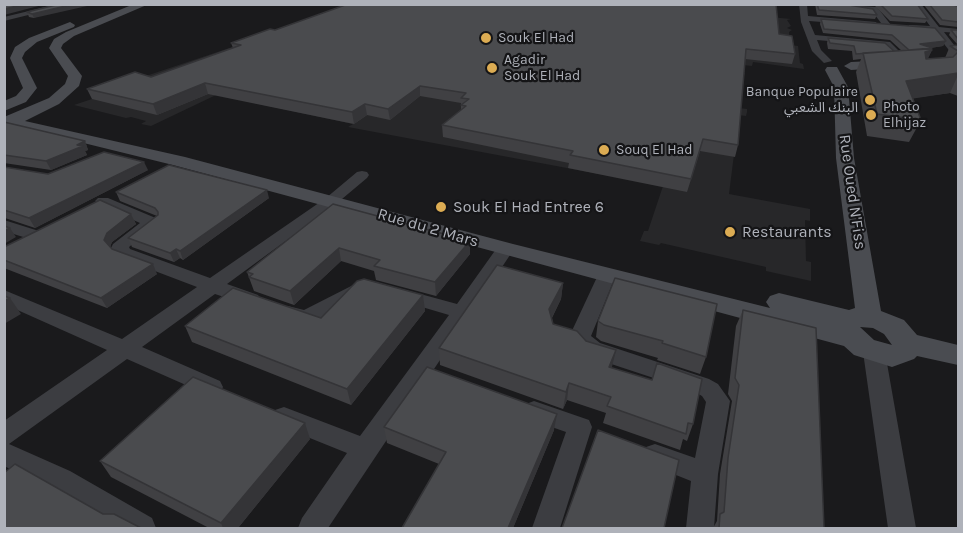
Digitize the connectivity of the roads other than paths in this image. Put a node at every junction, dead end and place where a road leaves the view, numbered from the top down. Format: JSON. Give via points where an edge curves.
{"nodes":[{"id":1,"x":70,"y":4,"type":"edge"},
{"id":2,"x":122,"y":4,"type":"edge"},
{"id":3,"x":144,"y":4,"type":"edge"},
{"id":4,"x":804,"y":4,"type":"edge"},
{"id":5,"x":825,"y":4,"type":"edge"},
{"id":6,"x":917,"y":4,"type":"edge"},
{"id":7,"x":4,"y":18,"type":"edge"},
{"id":8,"x":806,"y":18,"type":"junction"},
{"id":9,"x":870,"y":23,"type":"junction"},
{"id":10,"x":887,"y":25,"type":"junction"},
{"id":11,"x":897,"y":26,"type":"edge"},
{"id":12,"x":907,"y":27,"type":"edge"},
{"id":13,"x":936,"y":29,"type":"junction"},
{"id":14,"x":958,"y":31,"type":"edge"},
{"id":15,"x":811,"y":37,"type":"junction"},
{"id":16,"x":881,"y":43,"type":"junction"},
{"id":17,"x":958,"y":56,"type":"edge"},
{"id":18,"x":938,"y":59,"type":"edge"},
{"id":19,"x":911,"y":62,"type":"joint"},
{"id":20,"x":830,"y":65,"type":"junction"},
{"id":21,"x":34,"y":111,"type":"junction"},
{"id":22,"x":5,"y":115,"type":"edge"},
{"id":23,"x":121,"y":147,"type":"junction"},
{"id":24,"x":100,"y":156,"type":"edge"},
{"id":25,"x":179,"y":160,"type":"junction"},
{"id":26,"x":160,"y":171,"type":"edge"},
{"id":27,"x":346,"y":188,"type":"junction"},
{"id":28,"x":122,"y":191,"type":"edge"},
{"id":29,"x":4,"y":225,"type":"edge"},
{"id":30,"x":20,"y":244,"type":"edge"},
{"id":31,"x":505,"y":249,"type":"junction"},
{"id":32,"x":607,"y":275,"type":"junction"},
{"id":33,"x":212,"y":287,"type":"junction"},
{"id":34,"x":4,"y":296,"type":"edge"},
{"id":35,"x":461,"y":312,"type":"junction"},
{"id":36,"x":861,"y":332,"type":"junction"},
{"id":37,"x":125,"y":350,"type":"junction"},
{"id":38,"x":958,"y":355,"type":"edge"},
{"id":39,"x":234,"y":396,"type":"edge"},
{"id":40,"x":513,"y":403,"type":"edge"},
{"id":41,"x":267,"y":410,"type":"edge"},
{"id":42,"x":4,"y":435,"type":"edge"},
{"id":43,"x":632,"y":447,"type":"edge"},
{"id":44,"x":365,"y":449,"type":"junction"},
{"id":45,"x":4,"y":453,"type":"edge"},
{"id":46,"x":705,"y":474,"type":"junction"},
{"id":47,"x":142,"y":528,"type":"edge"},
{"id":48,"x":312,"y":528,"type":"edge"},
{"id":49,"x":546,"y":528,"type":"edge"},
{"id":50,"x":700,"y":528,"type":"edge"},
{"id":51,"x":902,"y":528,"type":"edge"}],
"edges":[{"from":1,"to":7,"type":"street"},
{"from":2,"to":22,"type":"street","via":[[22,47],[16,58],[30,88]]},
{"from":3,"to":21,"type":"street","via":[[58,42],[55,48],[75,76],[75,82],[63,95]]},
{"from":4,"to":8,"type":"street","name":"Rue Oued N'Fiss"},
{"from":5,"to":10,"type":"street","via":[[874,9]]},
{"from":6,"to":13,"type":"street"},
{"from":8,"to":9,"type":"street"},
{"from":8,"to":15,"type":"street","name":"Rue Oued N'Fiss"},
{"from":9,"to":10,"type":"street"},
{"from":9,"to":16,"type":"street"},
{"from":10,"to":11,"type":"street"},
{"from":12,"to":13,"type":"street"},
{"from":13,"to":14,"type":"street"},
{"from":13,"to":17,"type":"street"},
{"from":15,"to":16,"type":"street"},
{"from":15,"to":20,"type":"street","name":"Rue Oued N'Fiss"},
{"from":16,"to":19,"type":"street","via":[[890,45]]},
{"from":17,"to":18,"type":"street"},
{"from":19,"to":20,"type":"street","via":[[851,66],[849,70]]},
{"from":20,"to":36,"type":"street","name":"Rue Oued N'Fiss","via":[[841,87]]},
{"from":21,"to":22,"type":"street","name":"Rue du 2 Mars"},
{"from":21,"to":27,"type":"street","name":"Rue du 2 Mars","via":[[84,127]]},
{"from":22,"to":23,"type":"street","name":"Rue du 2 Mars"},
{"from":23,"to":24,"type":"street"},
{"from":23,"to":25,"type":"street","name":"Rue du 2 Mars"},
{"from":25,"to":26,"type":"street"},
{"from":25,"to":27,"type":"street","name":"Rue du 2 Mars"},
{"from":27,"to":31,"type":"street","name":"Rue du 2 Mars"},
{"from":27,"to":33,"type":"street"},
{"from":27,"to":36,"type":"street","name":"Rue du 2 Mars"},
{"from":28,"to":33,"type":"street","via":[[98,203],[152,222],[122,244],[121,250]]},
{"from":29,"to":30,"type":"street","via":[[41,233]]},
{"from":31,"to":32,"type":"street","name":"Rue du 2 Mars"},
{"from":31,"to":35,"type":"street"},
{"from":32,"to":36,"type":"street","name":"Rue du 2 Mars"},
{"from":32,"to":46,"type":"street","via":[[581,340],[592,349],[701,385],[716,395]]},
{"from":33,"to":35,"type":"street","via":[[300,317],[312,315],[351,291],[367,286]]},
{"from":33,"to":37,"type":"street"},
{"from":34,"to":37,"type":"street"},
{"from":35,"to":44,"type":"street","via":[[434,374]]},
{"from":36,"to":38,"type":"street","via":[[899,355],[907,343]]},
{"from":36,"to":51,"type":"street"},
{"from":37,"to":39,"type":"street"},
{"from":37,"to":42,"type":"street"},
{"from":40,"to":49,"type":"street","via":[[591,431]]},
{"from":41,"to":44,"type":"street"},
{"from":43,"to":46,"type":"street"},
{"from":44,"to":48,"type":"street"},
{"from":45,"to":47,"type":"street","via":[[61,480]]},
{"from":46,"to":50,"type":"street"}]}
